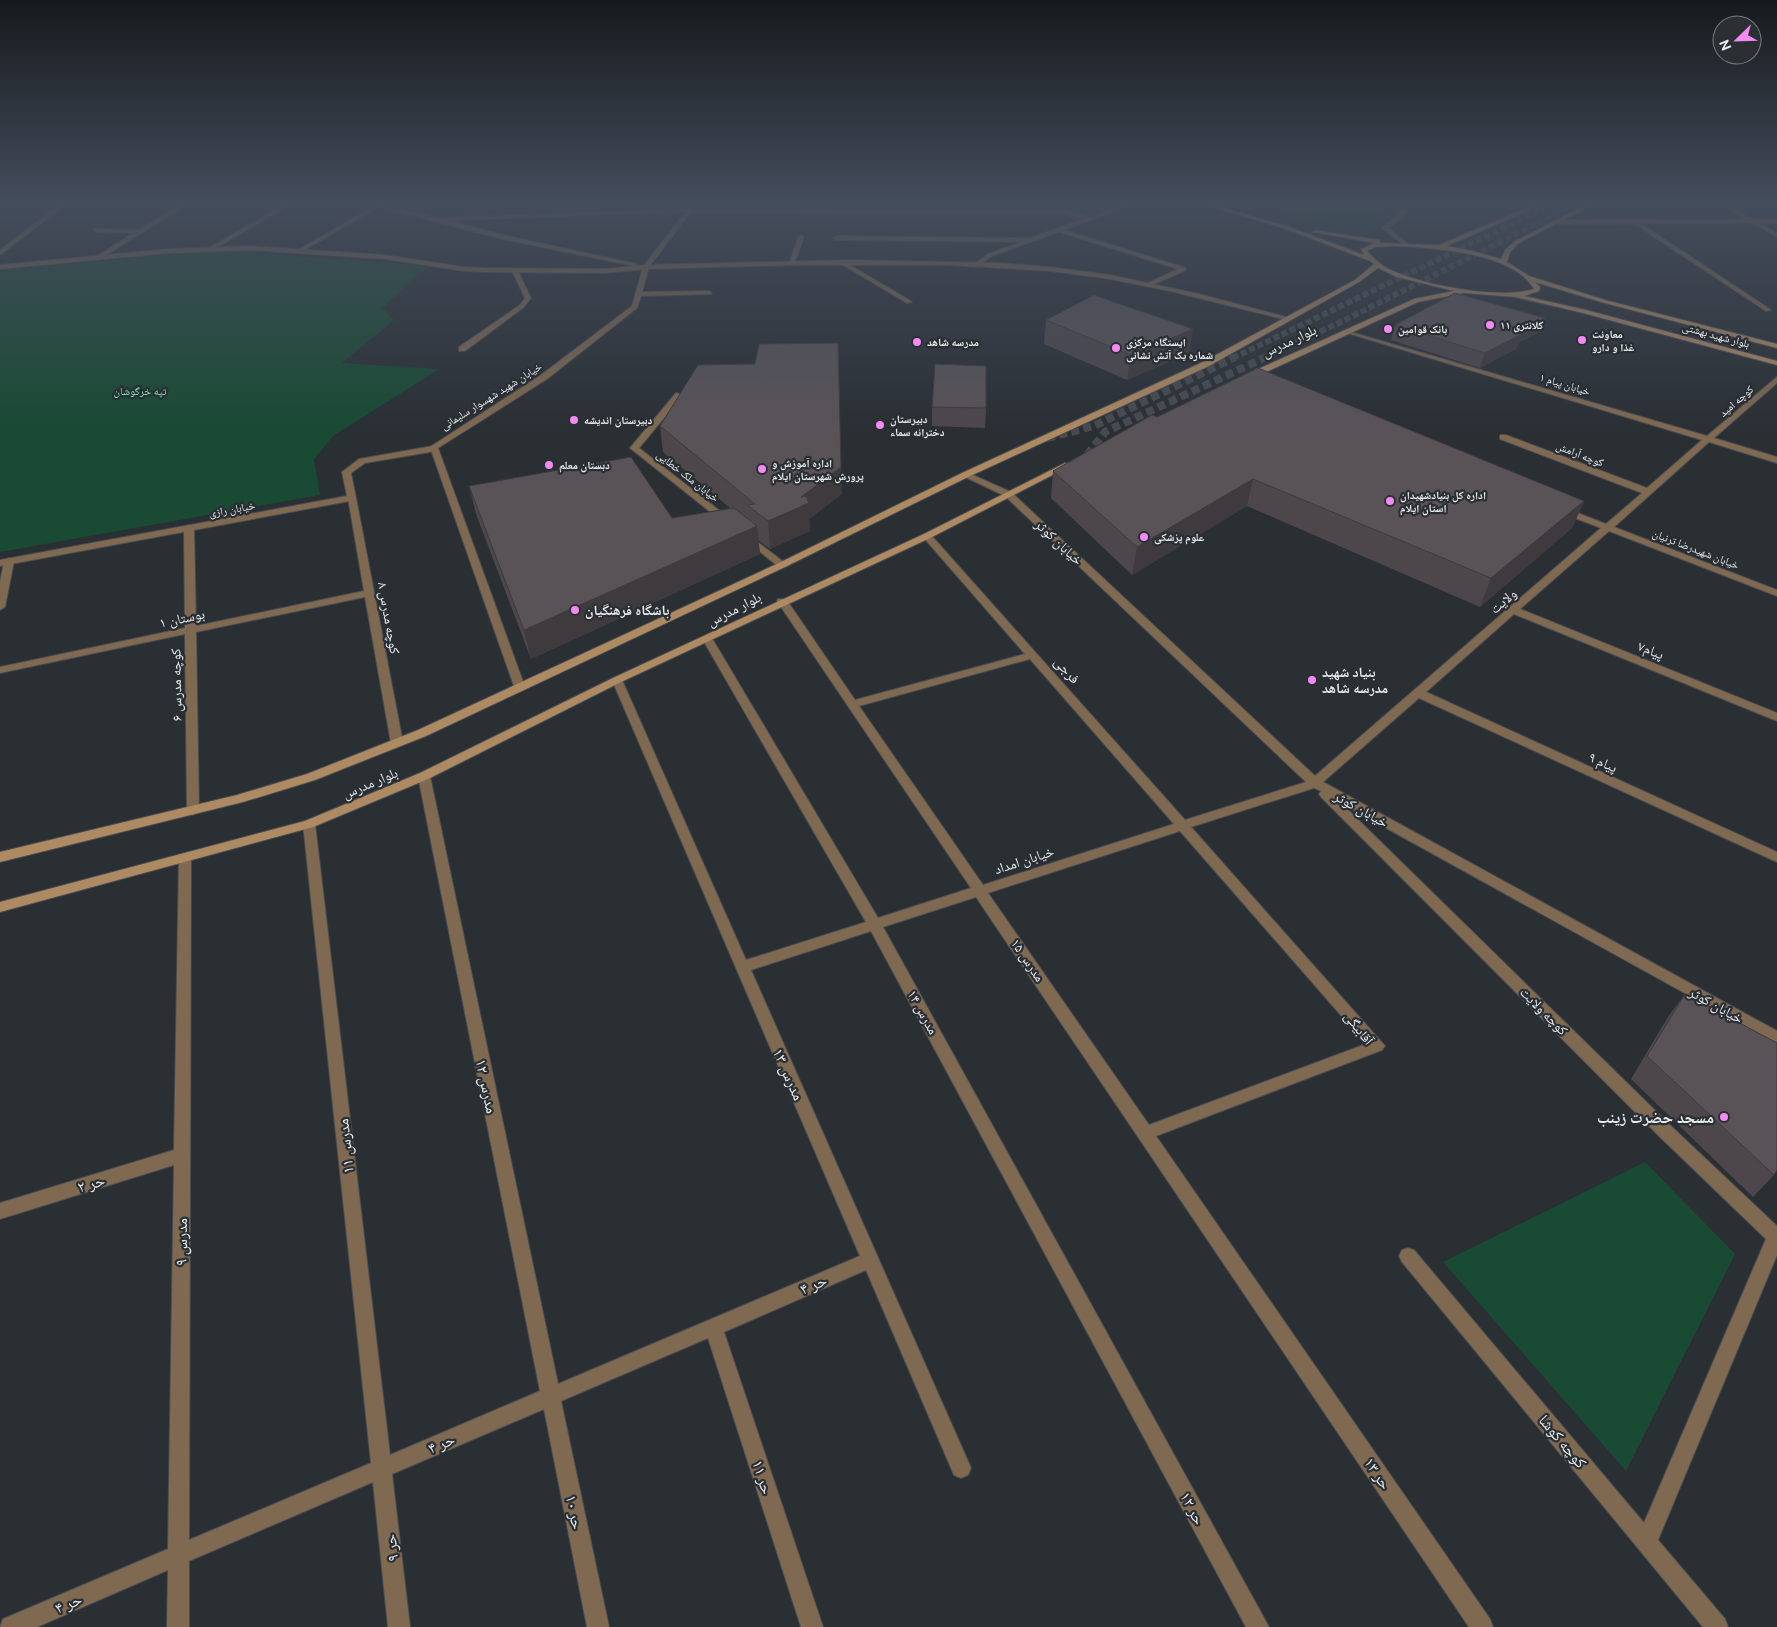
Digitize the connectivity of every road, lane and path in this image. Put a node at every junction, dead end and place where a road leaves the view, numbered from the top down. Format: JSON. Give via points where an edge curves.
{"nodes":[{"id":1,"x":519,"y":279,"type":"edge"},
{"id":2,"x":642,"y":279,"type":"edge"},
{"id":3,"x":870,"y":279,"type":"edge"},
{"id":4,"x":1108,"y":279,"type":"edge"},
{"id":5,"x":1163,"y":279,"type":"edge"},
{"id":6,"x":1359,"y":279,"type":"edge"},
{"id":7,"x":1409,"y":279,"type":"edge"},
{"id":8,"x":1531,"y":279,"type":"edge"},
{"id":9,"x":1533,"y":279,"type":"edge"},
{"id":10,"x":1721,"y":279,"type":"edge"},
{"id":11,"x":1148,"y":286,"type":"junction"},
{"id":12,"x":1465,"y":291,"type":"junction"},
{"id":13,"x":709,"y":293,"type":"dead end"},
{"id":14,"x":638,"y":294,"type":"junction"},
{"id":15,"x":1503,"y":294,"type":"junction"},
{"id":16,"x":1603,"y":301,"type":"junction"},
{"id":17,"x":909,"y":302,"type":"dead end"},
{"id":18,"x":1584,"y":310,"type":"junction"},
{"id":19,"x":1768,"y":310,"type":"dead end"},
{"id":20,"x":1287,"y":318,"type":"junction"},
{"id":21,"x":1346,"y":331,"type":"junction"},
{"id":22,"x":1777,"y":346,"type":"edge"},
{"id":23,"x":462,"y":349,"type":"dead end"},
{"id":24,"x":1777,"y":363,"type":"edge"},
{"id":25,"x":1245,"y":378,"type":"junction"},
{"id":26,"x":1777,"y":379,"type":"edge"},
{"id":27,"x":1236,"y":382,"type":"edge"},
{"id":28,"x":1254,"y":382,"type":"edge"},
{"id":29,"x":679,"y":395,"type":"edge"},
{"id":30,"x":1503,"y":437,"type":"dead end"},
{"id":31,"x":1709,"y":439,"type":"junction"},
{"id":32,"x":433,"y":449,"type":"junction"},
{"id":33,"x":1078,"y":460,"type":"tunnel mouth"},
{"id":34,"x":1777,"y":460,"type":"edge"},
{"id":35,"x":965,"y":475,"type":"junction"},
{"id":36,"x":1648,"y":492,"type":"junction"},
{"id":37,"x":1008,"y":494,"type":"junction"},
{"id":38,"x":352,"y":498,"type":"junction"},
{"id":39,"x":1554,"y":506,"type":"edge"},
{"id":40,"x":189,"y":528,"type":"junction"},
{"id":41,"x":1606,"y":528,"type":"junction"},
{"id":42,"x":928,"y":536,"type":"junction"},
{"id":43,"x":5,"y":562,"type":"edge"},
{"id":44,"x":782,"y":565,"type":"junction"},
{"id":45,"x":369,"y":593,"type":"junction"},
{"id":46,"x":1777,"y":593,"type":"edge"},
{"id":47,"x":782,"y":601,"type":"junction"},
{"id":48,"x":0,"y":607,"type":"edge"},
{"id":49,"x":1513,"y":610,"type":"junction"},
{"id":50,"x":191,"y":631,"type":"junction"},
{"id":51,"x":708,"y":640,"type":"junction"},
{"id":52,"x":1033,"y":655,"type":"junction"},
{"id":53,"x":0,"y":670,"type":"edge"},
{"id":54,"x":617,"y":680,"type":"junction"},
{"id":55,"x":519,"y":687,"type":"junction"},
{"id":56,"x":1418,"y":693,"type":"junction"},
{"id":57,"x":853,"y":704,"type":"junction"},
{"id":58,"x":1777,"y":717,"type":"edge"},
{"id":59,"x":397,"y":743,"type":"junction"},
{"id":60,"x":424,"y":776,"type":"junction"},
{"id":61,"x":1315,"y":783,"type":"junction"},
{"id":62,"x":193,"y":811,"type":"junction"},
{"id":63,"x":308,"y":824,"type":"junction"},
{"id":64,"x":1184,"y":825,"type":"junction"},
{"id":65,"x":0,"y":857,"type":"edge"},
{"id":66,"x":184,"y":857,"type":"junction"},
{"id":67,"x":1777,"y":857,"type":"edge"},
{"id":68,"x":980,"y":890,"type":"junction"},
{"id":69,"x":0,"y":907,"type":"edge"},
{"id":70,"x":874,"y":924,"type":"junction"},
{"id":71,"x":742,"y":967,"type":"junction"},
{"id":72,"x":1777,"y":1038,"type":"edge"},
{"id":73,"x":1146,"y":1133,"type":"junction"},
{"id":74,"x":182,"y":1155,"type":"junction"},
{"id":75,"x":0,"y":1211,"type":"edge"},
{"id":76,"x":1776,"y":1235,"type":"edge"},
{"id":77,"x":1408,"y":1256,"type":"dead end"},
{"id":78,"x":870,"y":1260,"type":"junction"},
{"id":79,"x":1273,"y":1320,"type":"joint"},
{"id":80,"x":714,"y":1327,"type":"junction"},
{"id":81,"x":1129,"y":1389,"type":"joint"},
{"id":82,"x":551,"y":1396,"type":"junction"},
{"id":83,"x":382,"y":1468,"type":"junction"},
{"id":84,"x":961,"y":1468,"type":"dead end"},
{"id":85,"x":1646,"y":1541,"type":"junction"},
{"id":86,"x":179,"y":1555,"type":"junction"},
{"id":87,"x":11,"y":1627,"type":"edge"},
{"id":88,"x":178,"y":1627,"type":"edge"},
{"id":89,"x":399,"y":1627,"type":"edge"},
{"id":90,"x":598,"y":1627,"type":"edge"},
{"id":91,"x":812,"y":1627,"type":"edge"},
{"id":92,"x":1258,"y":1627,"type":"edge"},
{"id":93,"x":1482,"y":1627,"type":"edge"},
{"id":94,"x":1717,"y":1627,"type":"edge"}],
"edges":[{"from":1,"to":23,"type":"street","via":[[528,298],[522,306]]},
{"from":2,"to":14,"type":"street","name":"خیابان شهید شهسوار سلیمانی"},
{"from":3,"to":17,"type":"street"},
{"from":4,"to":11,"type":"street"},
{"from":5,"to":11,"type":"street"},
{"from":6,"to":20,"type":"main road","name":"بلوار مدرس"},
{"from":7,"to":12,"type":"main road"},
{"from":8,"to":15,"type":"main road","via":[[1537,286],[1533,292]]},
{"from":9,"to":16,"type":"main road","name":"بلوار شهید بهشتی"},
{"from":10,"to":19,"type":"street"},
{"from":11,"to":20,"type":"street"},
{"from":12,"to":15,"type":"main road"},
{"from":12,"to":21,"type":"main road","name":"بلوار مدرس","via":[[1416,300]]},
{"from":13,"to":14,"type":"street"},
{"from":14,"to":32,"type":"street","name":"خیابان شهید شهسوار سلیمانی","via":[[635,307],[544,377],[436,444]]},
{"from":15,"to":18,"type":"main road","name":"بلوار شهید بهشتی"},
{"from":16,"to":18,"type":"main road","via":[[1582,302],[1579,306]]},
{"from":16,"to":22,"type":"main road","name":"بلوار شهید بهشتی"},
{"from":18,"to":24,"type":"main road","name":"بلوار شهید بهشتی"},
{"from":20,"to":35,"type":"main road","name":"بلوار مدرس","via":[[1206,364]]},
{"from":21,"to":25,"type":"main road","name":"بلوار مدرس"},
{"from":21,"to":31,"type":"street","name":"خیابان پیام ۱"},
{"from":25,"to":27,"type":"main road","name":"بلوار مدرس"},
{"from":25,"to":28,"type":"street"},
{"from":26,"to":31,"type":"street","name":"کوچه امید"},
{"from":29,"to":44,"type":"street","name":"خیابان ملک خطایی","via":[[634,448]]},
{"from":30,"to":36,"type":"street","name":"کوچه آرامش"},
{"from":31,"to":34,"type":"street","name":"خیابان پیام ۱"},
{"from":31,"to":36,"type":"street","name":"ولایت"},
{"from":32,"to":38,"type":"street","via":[[362,461],[346,472]]},
{"from":32,"to":55,"type":"street"},
{"from":33,"to":37,"type":"main road","name":"بلوار مدرس"},
{"from":35,"to":37,"type":"street","name":"خیابان کوثر"},
{"from":35,"to":44,"type":"main road","name":"بلوار مدرس"},
{"from":36,"to":41,"type":"street","name":"ولایت"},
{"from":37,"to":42,"type":"main road","name":"بلوار مدرس"},
{"from":37,"to":61,"type":"street","name":"خیابان کوثر"},
{"from":38,"to":40,"type":"street","name":"خیابان رازی"},
{"from":38,"to":45,"type":"street","name":"کوچه مدرس ۸"},
{"from":39,"to":41,"type":"street","name":"خیابان شهیدرضا ترنیان"},
{"from":40,"to":43,"type":"street","name":"خیابان رازی"},
{"from":40,"to":50,"type":"street","name":"کوچه مدرس ۶"},
{"from":41,"to":46,"type":"street","name":"خیابان شهیدرضا ترنیان"},
{"from":41,"to":49,"type":"street","name":"ولایت"},
{"from":42,"to":47,"type":"main road","name":"بلوار مدرس"},
{"from":42,"to":52,"type":"street","name":"فرجی"},
{"from":43,"to":48,"type":"street"},
{"from":44,"to":55,"type":"main road","name":"بلوار مدرس"},
{"from":45,"to":50,"type":"street","name":"بوستان ۱"},
{"from":45,"to":59,"type":"street","name":"کوچه مدرس ۸"},
{"from":47,"to":51,"type":"main road","name":"بلوار مدرس"},
{"from":47,"to":57,"type":"street","name":"مدرس ۱۵"},
{"from":49,"to":56,"type":"street","name":"ولایت"},
{"from":49,"to":58,"type":"street","name":"پیام۷"},
{"from":50,"to":53,"type":"street","name":"بوستان ۱"},
{"from":50,"to":62,"type":"street","name":"کوچه مدرس ۶"},
{"from":51,"to":54,"type":"main road","name":"بلوار مدرس"},
{"from":51,"to":70,"type":"street","name":"مدرس ۱۴"},
{"from":52,"to":57,"type":"street"},
{"from":52,"to":64,"type":"street","name":"فرجی"},
{"from":54,"to":60,"type":"main road","name":"بلوار مدرس"},
{"from":54,"to":71,"type":"street","name":"مدرس ۱۳"},
{"from":55,"to":59,"type":"main road","name":"بلوار مدرس"},
{"from":56,"to":61,"type":"street","name":"ولایت"},
{"from":56,"to":67,"type":"street","name":"پیام ۹"},
{"from":57,"to":68,"type":"street","name":"مدرس ۱۵"},
{"from":59,"to":62,"type":"main road","name":"بلوار مدرس","via":[[312,777]]},
{"from":60,"to":63,"type":"main road","name":"بلوار مدرس"},
{"from":60,"to":82,"type":"street","name":"مدرس ۱۲"},
{"from":61,"to":64,"type":"street","name":"خیابان امداد"},
{"from":61,"to":72,"type":"street","name":"خیابان کوثر"},
{"from":61,"to":76,"type":"street","name":"کوچه ولایت","via":[[1666,1132]]},
{"from":62,"to":65,"type":"main road","name":"بلوار مدرس"},
{"from":63,"to":66,"type":"main road","name":"بلوار مدرس"},
{"from":63,"to":83,"type":"street","name":"مدرس ۱۱"},
{"from":64,"to":68,"type":"street","name":"خیابان امداد"},
{"from":64,"to":73,"type":"street","name":"آقابیگی","via":[[1377,1046]]},
{"from":66,"to":69,"type":"main road","name":"بلوار مدرس"},
{"from":66,"to":74,"type":"street","name":"مدرس ۹"},
{"from":68,"to":70,"type":"street","name":"خیابان امداد"},
{"from":68,"to":73,"type":"street","name":"مدرس ۱۵"},
{"from":70,"to":71,"type":"street","name":"خیابان امداد"},
{"from":70,"to":81,"type":"street","name":"مدرس ۱۴"},
{"from":71,"to":78,"type":"street","name":"مدرس ۱۳"},
{"from":73,"to":79,"type":"street","name":"مدرس ۱۵"},
{"from":74,"to":75,"type":"street","name":"حر ۲"},
{"from":74,"to":86,"type":"street","name":"مدرس ۹"},
{"from":76,"to":85,"type":"street"},
{"from":77,"to":85,"type":"street","name":"کوچه کوشا"},
{"from":78,"to":80,"type":"street","name":"حر ۴"},
{"from":78,"to":84,"type":"street","name":"مدرس ۱۳"},
{"from":79,"to":93,"type":"street","name":"۱۳ حر"},
{"from":80,"to":82,"type":"street","name":"حر ۴"},
{"from":80,"to":91,"type":"street","name":"حر ۱۱"},
{"from":81,"to":92,"type":"street","name":"حر ۱۲"},
{"from":82,"to":83,"type":"street","name":"حر ۴"},
{"from":82,"to":90,"type":"street","name":"حر ۱۰"},
{"from":83,"to":86,"type":"street","name":"حر ۴"},
{"from":83,"to":89,"type":"street","name":"حر ۹"},
{"from":85,"to":94,"type":"street","name":"کوچه کوشا"},
{"from":86,"to":87,"type":"street","name":"حر ۴"},
{"from":86,"to":88,"type":"street","name":"مدرس ۹"}]}
